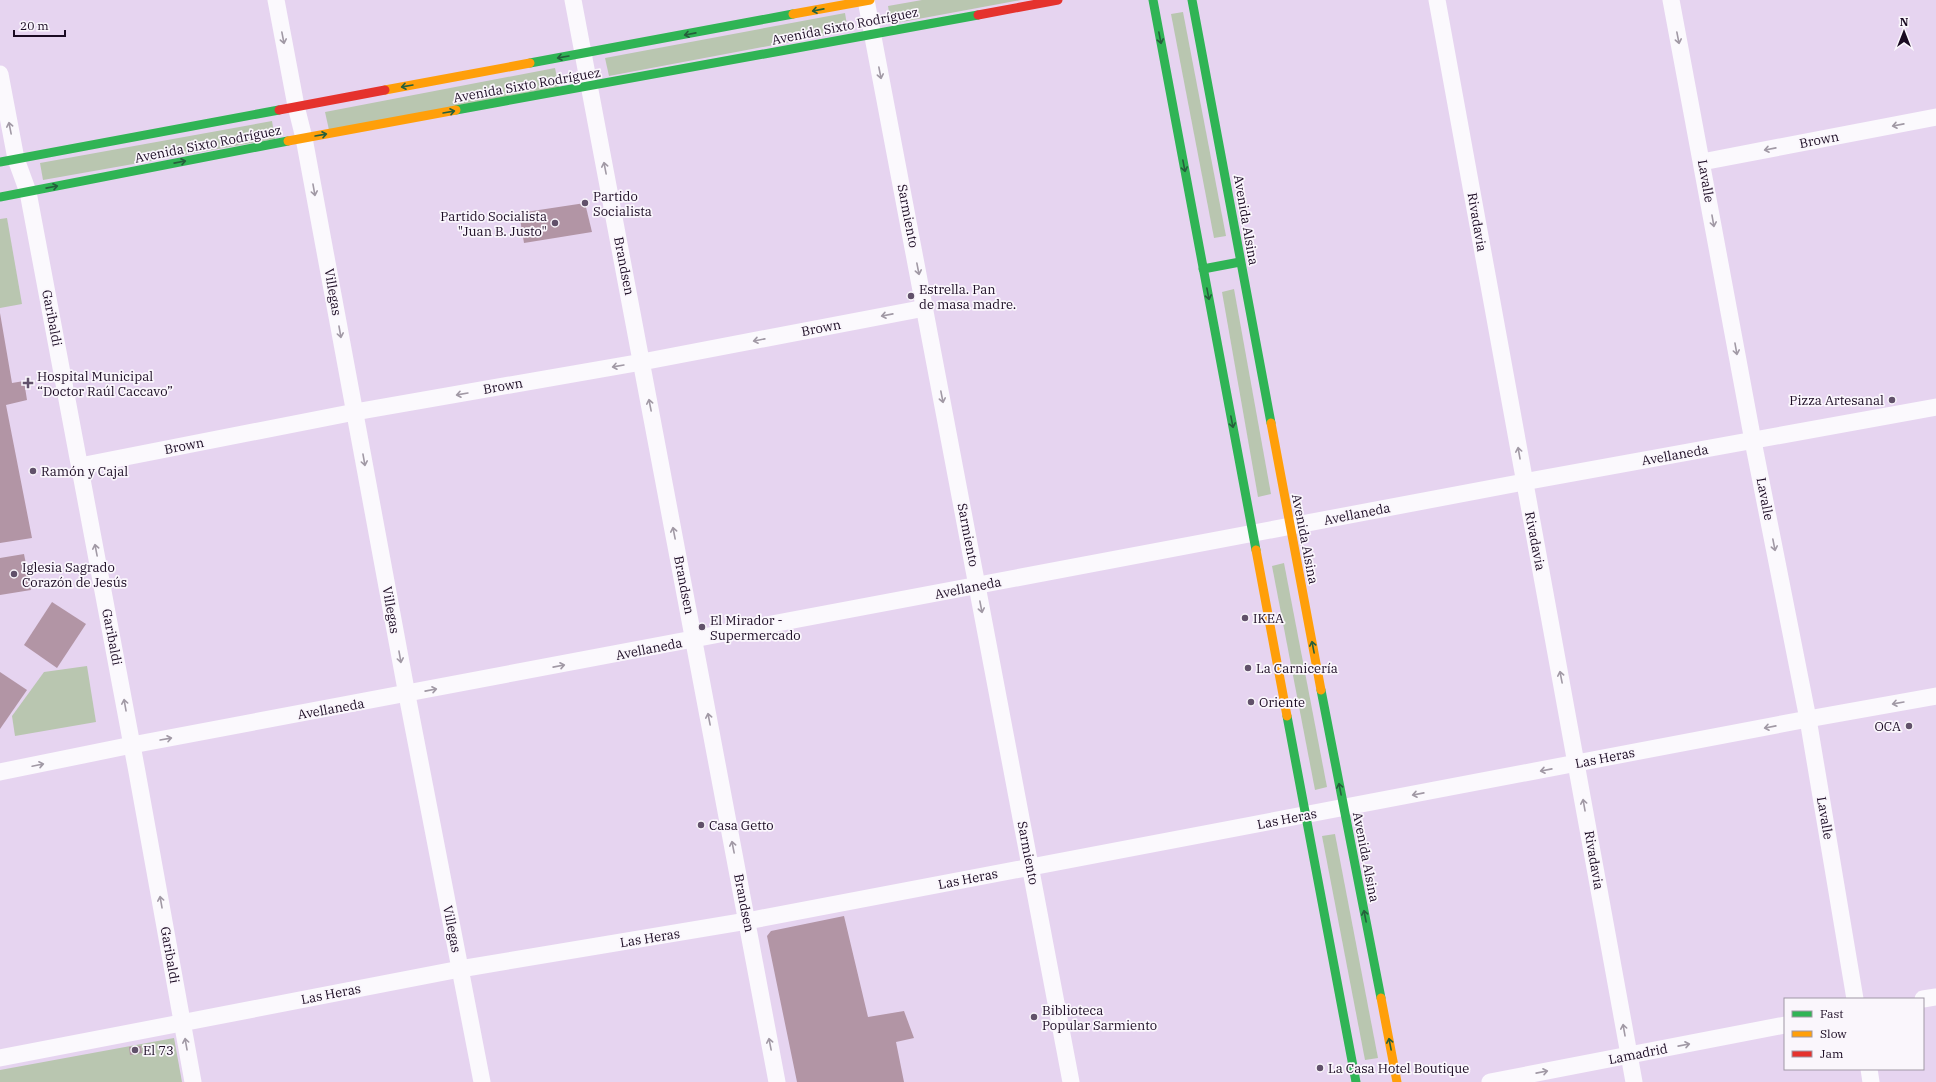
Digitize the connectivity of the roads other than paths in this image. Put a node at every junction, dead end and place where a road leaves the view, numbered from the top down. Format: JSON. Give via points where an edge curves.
{"nodes":[{"id":1,"x":276,"y":0,"type":"edge"},
{"id":2,"x":573,"y":0,"type":"edge"},
{"id":3,"x":868,"y":0,"type":"edge"},
{"id":4,"x":1058,"y":0,"type":"edge"},
{"id":5,"x":1153,"y":0,"type":"edge"},
{"id":6,"x":1192,"y":0,"type":"edge"},
{"id":7,"x":1437,"y":0,"type":"edge"},
{"id":8,"x":1671,"y":0,"type":"edge"},
{"id":9,"x":873,"y":34,"type":"junction"},
{"id":10,"x":584,"y":54,"type":"junction"},
{"id":11,"x":0,"y":74,"type":"edge"},
{"id":12,"x":590,"y":87,"type":"junction"},
{"id":13,"x":296,"y":106,"type":"junction"},
{"id":14,"x":1936,"y":117,"type":"edge"},
{"id":15,"x":304,"y":138,"type":"junction"},
{"id":16,"x":8,"y":161,"type":"edge"},
{"id":17,"x":1702,"y":162,"type":"junction"},
{"id":18,"x":28,"y":192,"type":"junction"},
{"id":19,"x":0,"y":197,"type":"edge"},
{"id":20,"x":1240,"y":262,"type":"junction"},
{"id":21,"x":1203,"y":269,"type":"junction"},
{"id":22,"x":926,"y":308,"type":"junction"},
{"id":23,"x":642,"y":362,"type":"junction"},
{"id":24,"x":1936,"y":407,"type":"edge"},
{"id":25,"x":355,"y":412,"type":"junction"},
{"id":26,"x":1753,"y":441,"type":"junction"},
{"id":27,"x":80,"y":466,"type":"junction"},
{"id":28,"x":1524,"y":482,"type":"junction"},
{"id":29,"x":1290,"y":527,"type":"junction"},
{"id":30,"x":1254,"y":534,"type":"junction"},
{"id":31,"x":978,"y":587,"type":"junction"},
{"id":32,"x":694,"y":640,"type":"junction"},
{"id":33,"x":407,"y":695,"type":"junction"},
{"id":34,"x":1936,"y":696,"type":"edge"},
{"id":35,"x":1808,"y":719,"type":"junction"},
{"id":36,"x":132,"y":745,"type":"junction"},
{"id":37,"x":1577,"y":764,"type":"junction"},
{"id":38,"x":0,"y":772,"type":"edge"},
{"id":39,"x":1343,"y":808,"type":"junction"},
{"id":40,"x":1306,"y":815,"type":"junction"},
{"id":41,"x":1030,"y":868,"type":"junction"},
{"id":42,"x":747,"y":922,"type":"junction"},
{"id":43,"x":460,"y":969,"type":"junction"},
{"id":44,"x":1936,"y":997,"type":"edge"},
{"id":45,"x":1855,"y":998,"type":"edge"},
{"id":46,"x":1924,"y":999,"type":"edge"},
{"id":47,"x":183,"y":1023,"type":"junction"},
{"id":48,"x":1784,"y":1025,"type":"edge"},
{"id":49,"x":1629,"y":1056,"type":"junction"},
{"id":50,"x":0,"y":1058,"type":"edge"},
{"id":51,"x":1869,"y":1070,"type":"edge"},
{"id":52,"x":193,"y":1082,"type":"edge"},
{"id":53,"x":482,"y":1082,"type":"edge"},
{"id":54,"x":777,"y":1082,"type":"edge"},
{"id":55,"x":1071,"y":1082,"type":"edge"},
{"id":56,"x":1356,"y":1082,"type":"edge"},
{"id":57,"x":1397,"y":1082,"type":"edge"},
{"id":58,"x":1490,"y":1082,"type":"edge"},
{"id":59,"x":1634,"y":1082,"type":"edge"},
{"id":60,"x":1871,"y":1082,"type":"edge"}],
"edges":[{"from":1,"to":13,"type":"street","name":"Villegas","one_way":true},
{"from":2,"to":10,"type":"street","name":"Brandsen"},
{"from":3,"to":9,"type":"street","name":"Sarmiento"},
{"from":3,"to":10,"type":"main road","name":"Avenida Sixto Rodríguez","one_way":true},
{"from":4,"to":9,"type":"main road","name":"Avenida Sixto Rodríguez"},
{"from":5,"to":21,"type":"main road","one_way":true},
{"from":6,"to":20,"type":"main road","name":"Avenida Alsina"},
{"from":28,"to":7,"type":"street","name":"Rivadavia","one_way":true},
{"from":8,"to":17,"type":"street","name":"Lavalle","one_way":true},
{"from":9,"to":12,"type":"main road","name":"Avenida Sixto Rodríguez"},
{"from":9,"to":22,"type":"street","name":"Sarmiento","one_way":true},
{"from":10,"to":12,"type":"street","name":"Brandsen"},
{"from":10,"to":13,"type":"main road","name":"Avenida Sixto Rodríguez","one_way":true},
{"from":16,"to":11,"type":"street","name":"Garibaldi","one_way":true},
{"from":15,"to":12,"type":"main road","name":"Avenida Sixto Rodríguez","one_way":true},
{"from":23,"to":12,"type":"street","name":"Brandsen","one_way":true},
{"from":13,"to":15,"type":"street","name":"Villegas"},
{"from":13,"to":16,"type":"main road","name":"Avenida Sixto Rodríguez"},
{"from":14,"to":17,"type":"street","name":"Brown","one_way":true},
{"from":18,"to":15,"type":"main road","name":"Avenida Sixto Rodríguez","one_way":true},
{"from":15,"to":25,"type":"street","name":"Villegas","one_way":true},
{"from":16,"to":18,"type":"street","name":"Garibaldi"},
{"from":17,"to":26,"type":"street","name":"Lavalle","one_way":true},
{"from":18,"to":19,"type":"main road","name":"Avenida Sixto Rodríguez"},
{"from":18,"to":27,"type":"street","name":"Garibaldi"},
{"from":20,"to":21,"type":"main road"},
{"from":20,"to":29,"type":"main road","name":"Avenida Alsina"},
{"from":21,"to":30,"type":"main road","one_way":true},
{"from":22,"to":23,"type":"street","name":"Brown","one_way":true},
{"from":22,"to":31,"type":"street","name":"Sarmiento","one_way":true},
{"from":23,"to":25,"type":"street","name":"Brown","one_way":true},
{"from":32,"to":23,"type":"street","name":"Brandsen","one_way":true},
{"from":24,"to":26,"type":"street","name":"Avellaneda"},
{"from":25,"to":27,"type":"street","name":"Brown"},
{"from":25,"to":33,"type":"street","name":"Villegas","one_way":true},
{"from":26,"to":28,"type":"street","name":"Avellaneda"},
{"from":26,"to":35,"type":"street","name":"Lavalle","one_way":true},
{"from":36,"to":27,"type":"street","name":"Garibaldi","one_way":true},
{"from":28,"to":29,"type":"street","name":"Avellaneda"},
{"from":37,"to":28,"type":"street","name":"Rivadavia","one_way":true},
{"from":29,"to":30,"type":"street","name":"Avellaneda"},
{"from":39,"to":29,"type":"main road","name":"Avenida Alsina","one_way":true},
{"from":30,"to":31,"type":"street","name":"Avellaneda"},
{"from":30,"to":40,"type":"main road"},
{"from":31,"to":32,"type":"street","name":"Avellaneda"},
{"from":31,"to":41,"type":"street","name":"Sarmiento","one_way":true},
{"from":33,"to":32,"type":"street","name":"Avellaneda","one_way":true},
{"from":42,"to":32,"type":"street","name":"Brandsen","one_way":true},
{"from":36,"to":33,"type":"street","name":"Avellaneda","one_way":true},
{"from":33,"to":43,"type":"street","name":"Villegas"},
{"from":34,"to":35,"type":"street","name":"Las Heras","one_way":true},
{"from":35,"to":37,"type":"street","name":"Las Heras","one_way":true},
{"from":35,"to":45,"type":"street","name":"Lavalle"},
{"from":38,"to":36,"type":"street","name":"Avellaneda","one_way":true},
{"from":47,"to":36,"type":"street","name":"Garibaldi","one_way":true},
{"from":37,"to":39,"type":"street","name":"Las Heras","one_way":true},
{"from":49,"to":37,"type":"street","name":"Rivadavia","one_way":true},
{"from":39,"to":40,"type":"street","name":"Las Heras"},
{"from":57,"to":39,"type":"main road","name":"Avenida Alsina","one_way":true},
{"from":40,"to":41,"type":"street","name":"Las Heras"},
{"from":40,"to":56,"type":"main road"},
{"from":41,"to":42,"type":"street","name":"Las Heras"},
{"from":41,"to":55,"type":"street","name":"Sarmiento"},
{"from":42,"to":43,"type":"street","name":"Las Heras"},
{"from":54,"to":42,"type":"street","name":"Brandsen","one_way":true},
{"from":43,"to":47,"type":"street","name":"Las Heras"},
{"from":43,"to":53,"type":"street","name":"Villegas"},
{"from":44,"to":46,"type":"street"},
{"from":47,"to":50,"type":"street","name":"Las Heras"},
{"from":52,"to":47,"type":"street","name":"Garibaldi","one_way":true},
{"from":49,"to":48,"type":"street","name":"Lamadrid","one_way":true},
{"from":58,"to":49,"type":"street","name":"Lamadrid","one_way":true},
{"from":49,"to":59,"type":"street","name":"Rivadavia"},
{"from":51,"to":60,"type":"street"}]}
